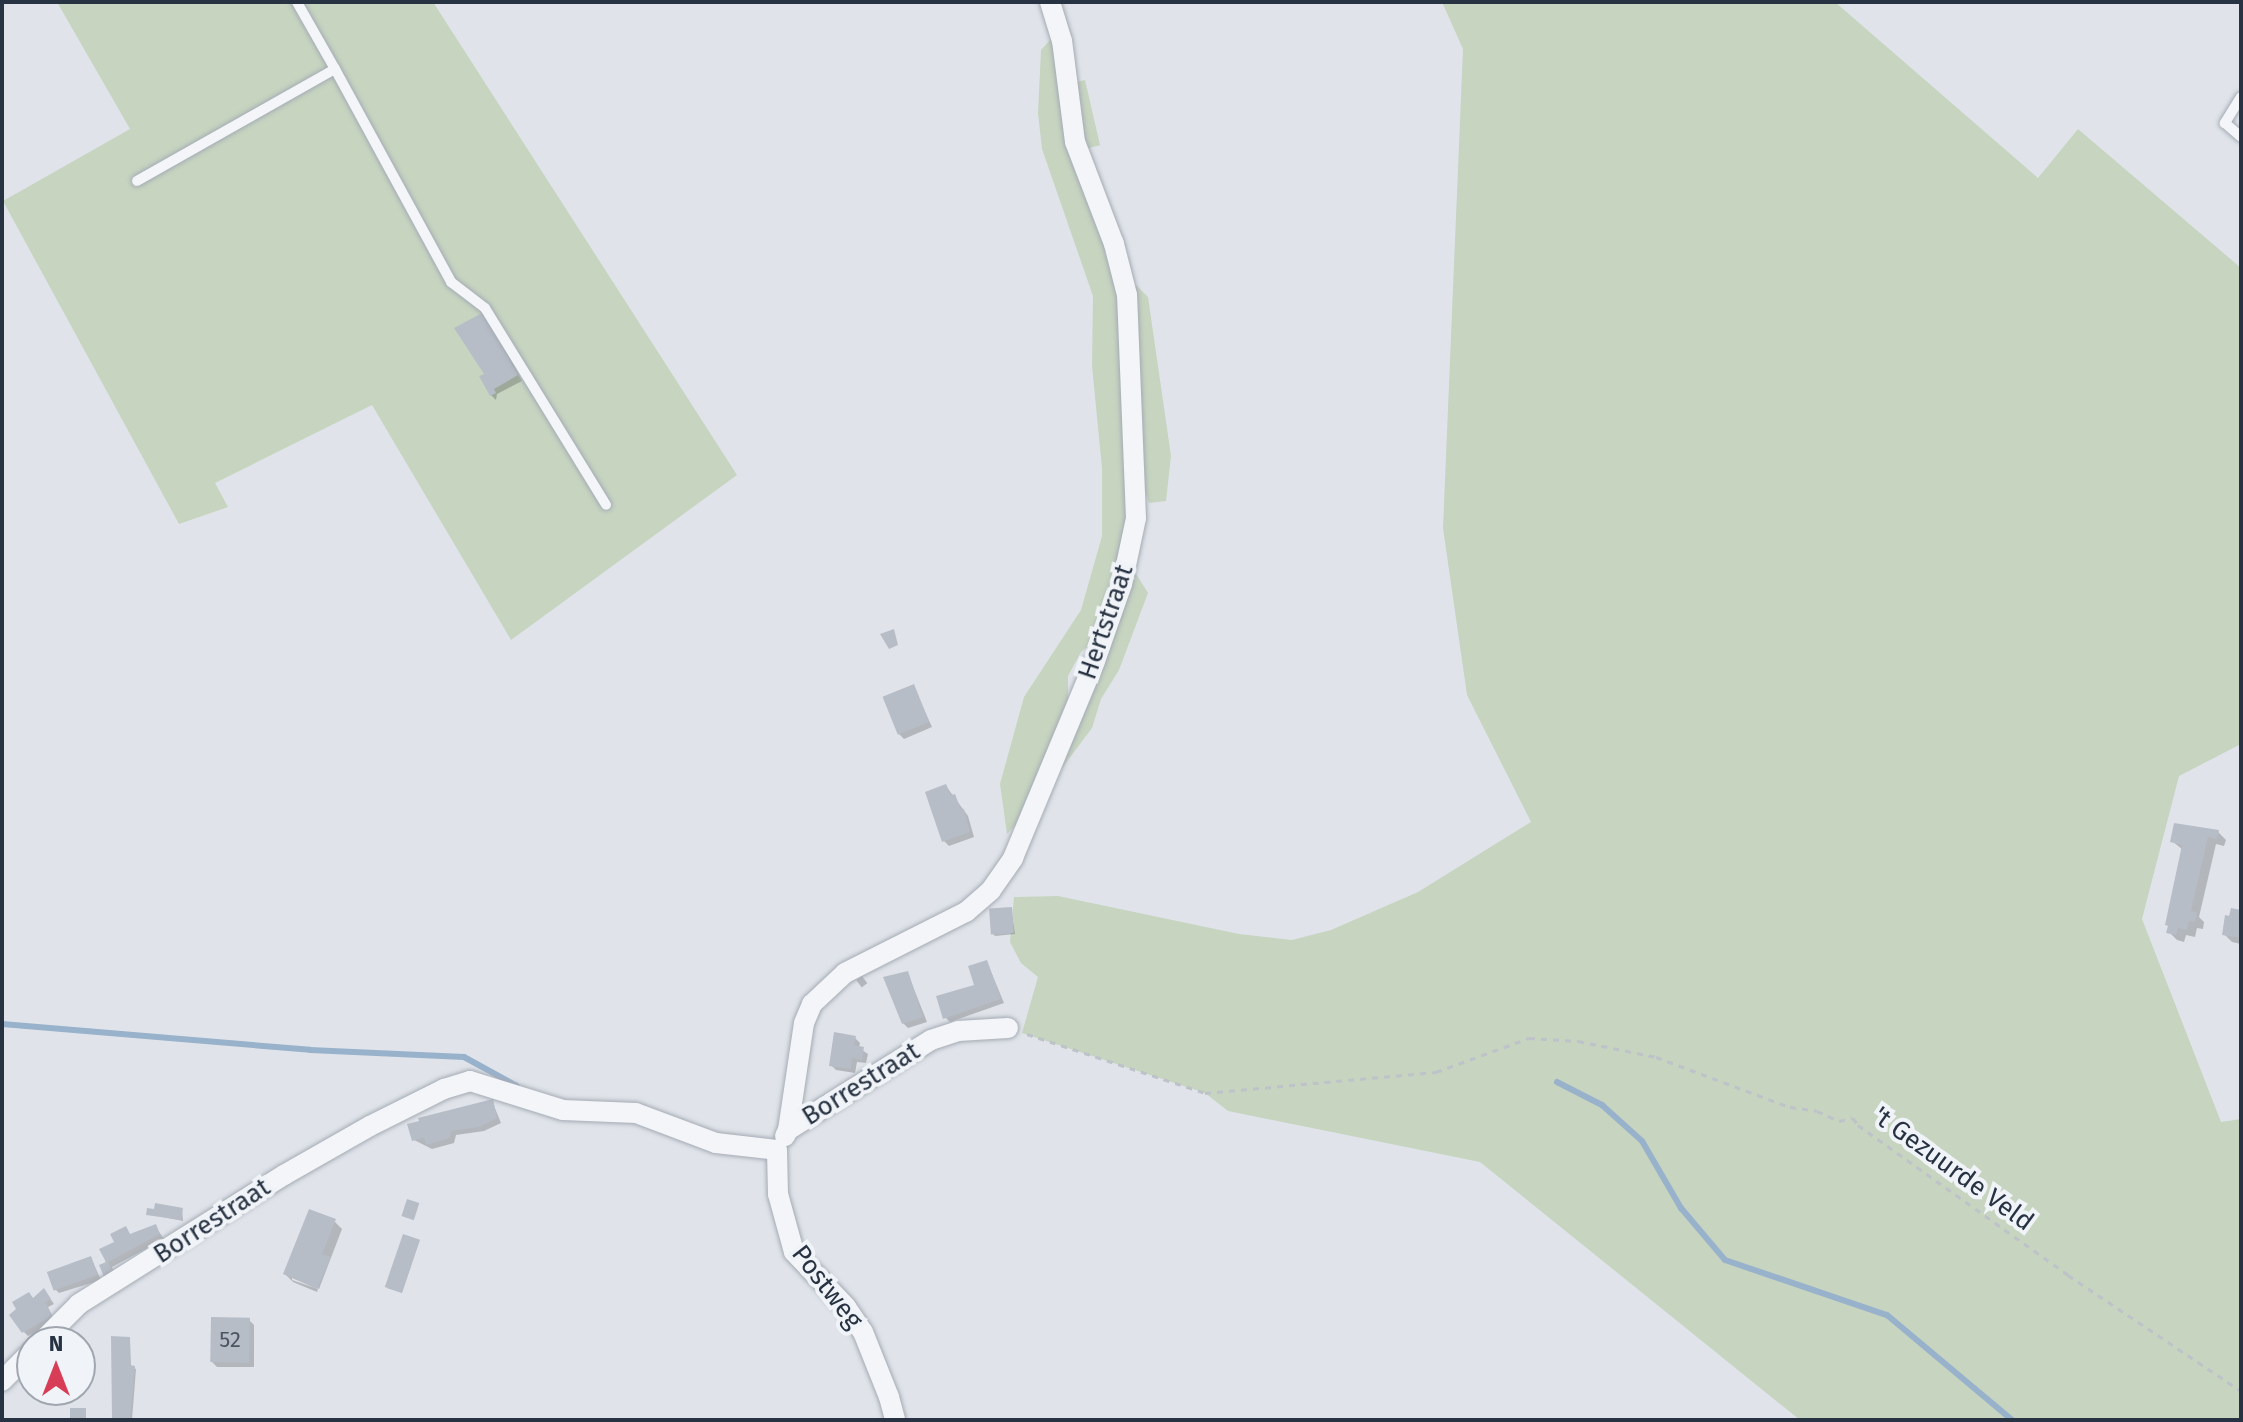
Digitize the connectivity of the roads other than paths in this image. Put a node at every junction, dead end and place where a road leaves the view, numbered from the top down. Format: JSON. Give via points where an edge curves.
{"nodes":[{"id":1,"x":297,"y":2,"type":"edge"},
{"id":2,"x":1050,"y":2,"type":"edge"},
{"id":3,"x":335,"y":69,"type":"junction"},
{"id":4,"x":2241,"y":97,"type":"edge"},
{"id":5,"x":2241,"y":137,"type":"edge"},
{"id":6,"x":137,"y":181,"type":"dead end"},
{"id":7,"x":606,"y":505,"type":"dead end"},
{"id":8,"x":1008,"y":1028,"type":"road end"},
{"id":9,"x":788,"y":1130,"type":"junction"},
{"id":10,"x":777,"y":1150,"type":"junction"},
{"id":11,"x":57,"y":1326,"type":"edge"},
{"id":12,"x":895,"y":1420,"type":"edge"}],
"edges":[{"from":1,"to":3,"type":"lane"},
{"from":2,"to":9,"type":"street","name":"Hertstraat","via":[[1062,41],[1075,142],[1114,244],[1127,295],[1136,518],[1122,584],[1013,858],[991,890],[966,912],[845,973],[812,1004],[804,1023]]},
{"from":3,"to":6,"type":"lane"},
{"from":3,"to":7,"type":"lane","via":[[451,282],[485,308]]},
{"from":4,"to":5,"type":"lane","via":[[2225,123]]},
{"from":8,"to":9,"type":"street","name":"Borrestraat","via":[[958,1031],[931,1040]]},
{"from":9,"to":10,"type":"street","name":"Borrestraat"},
{"from":10,"to":11,"type":"street","name":"Borrestraat","via":[[716,1143],[636,1113],[563,1110],[470,1081],[394,1114],[284,1175],[79,1304]]},
{"from":10,"to":12,"type":"street","name":"Postweg","via":[[778,1194],[794,1252],[863,1332]]}]}
